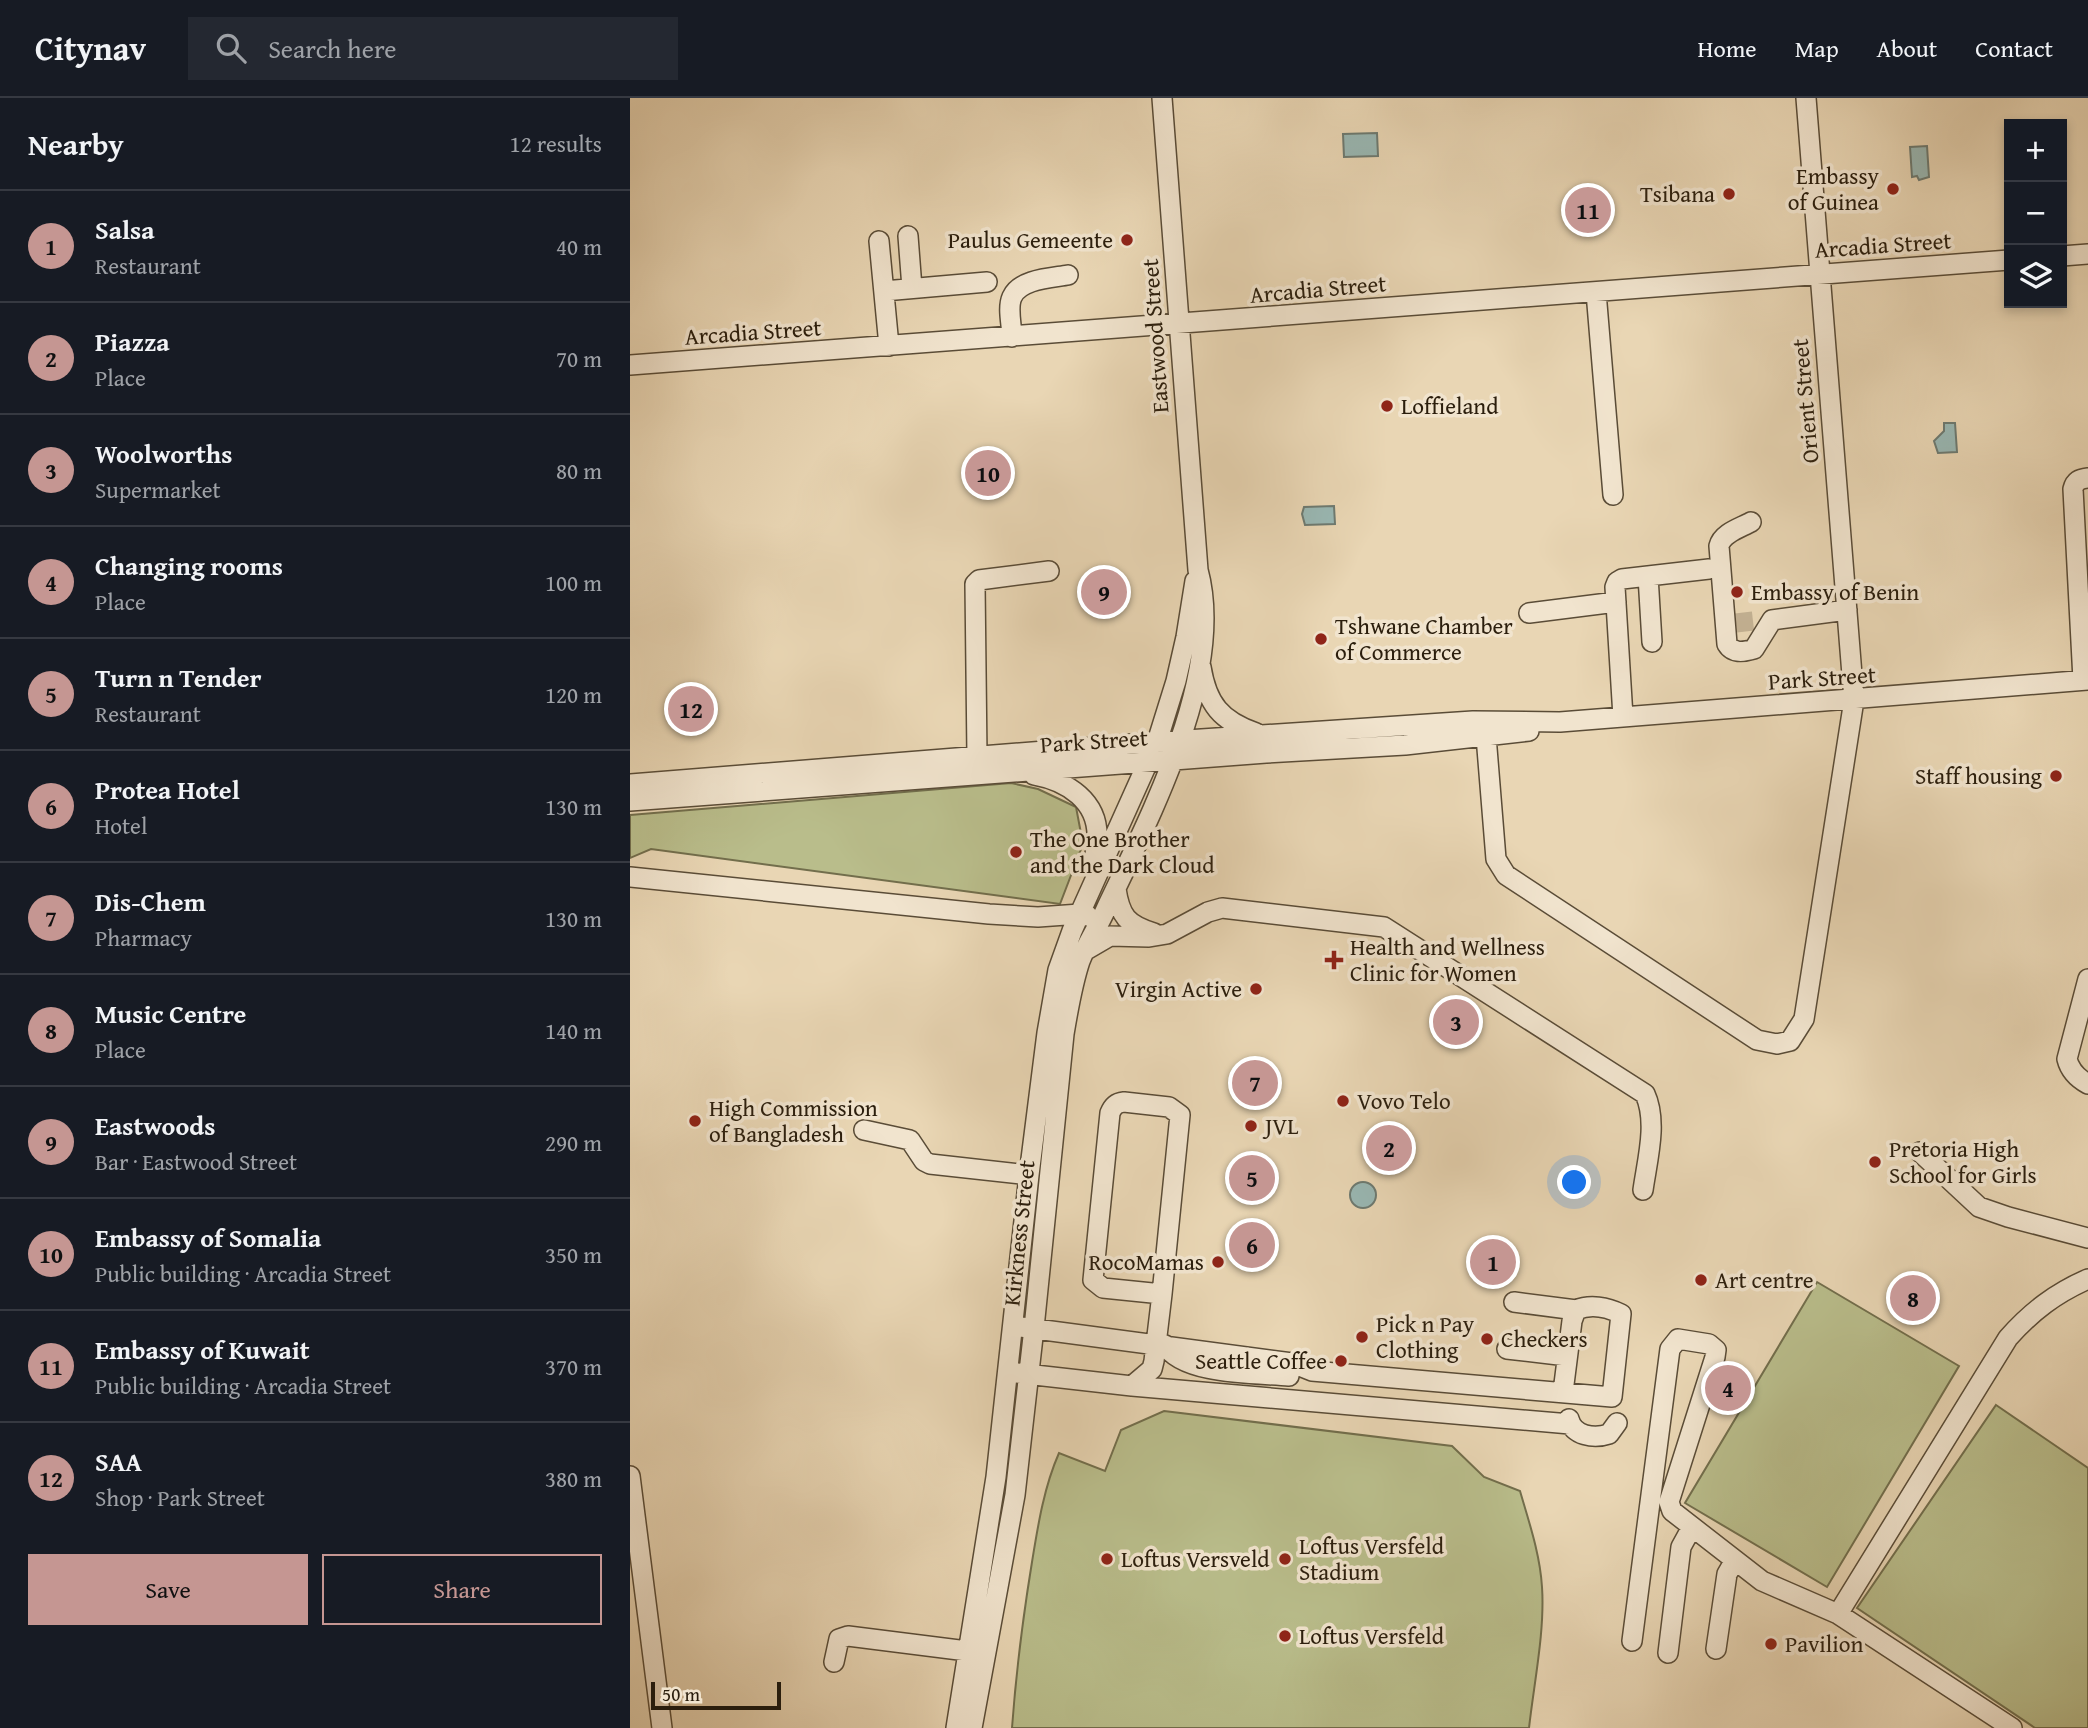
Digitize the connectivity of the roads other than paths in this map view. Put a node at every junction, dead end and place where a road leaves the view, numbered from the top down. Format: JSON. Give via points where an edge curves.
{"nodes":[{"id":1,"x":1161,"y":98,"type":"edge"},
{"id":2,"x":1806,"y":98,"type":"edge"},
{"id":3,"x":908,"y":236,"type":"dead end"},
{"id":4,"x":879,"y":241,"type":"dead end"},
{"id":5,"x":2088,"y":254,"type":"edge"},
{"id":6,"x":2067,"y":256,"type":"edge"},
{"id":7,"x":2004,"y":260,"type":"edge"},
{"id":8,"x":1819,"y":274,"type":"junction"},
{"id":9,"x":1068,"y":275,"type":"dead end"},
{"id":10,"x":987,"y":282,"type":"dead end"},
{"id":11,"x":912,"y":288,"type":"junction"},
{"id":12,"x":884,"y":291,"type":"junction"},
{"id":13,"x":1596,"y":292,"type":"junction"},
{"id":14,"x":1178,"y":325,"type":"junction"},
{"id":15,"x":1012,"y":337,"type":"junction"},
{"id":16,"x":889,"y":346,"type":"junction"},
{"id":17,"x":630,"y":365,"type":"edge"},
{"id":18,"x":2088,"y":478,"type":"edge"},
{"id":19,"x":1613,"y":495,"type":"dead end"},
{"id":20,"x":1751,"y":522,"type":"dead end"},
{"id":21,"x":1709,"y":569,"type":"dead end"},
{"id":22,"x":1198,"y":570,"type":"junction"},
{"id":23,"x":1049,"y":571,"type":"dead end"},
{"id":24,"x":1648,"y":576,"type":"junction"},
{"id":25,"x":1616,"y":602,"type":"junction"},
{"id":26,"x":1847,"y":610,"type":"junction"},
{"id":27,"x":1529,"y":613,"type":"dead end"},
{"id":28,"x":1772,"y":620,"type":"junction"},
{"id":29,"x":1738,"y":623,"type":"junction"},
{"id":30,"x":1652,"y":642,"type":"dead end"},
{"id":31,"x":1200,"y":659,"type":"junction"},
{"id":32,"x":2085,"y":680,"type":"edge"},
{"id":33,"x":1854,"y":700,"type":"junction"},
{"id":34,"x":1623,"y":717,"type":"junction"},
{"id":35,"x":1560,"y":722,"type":"junction"},
{"id":36,"x":1265,"y":736,"type":"junction"},
{"id":37,"x":1486,"y":736,"type":"junction"},
{"id":38,"x":1181,"y":740,"type":"junction"},
{"id":39,"x":1157,"y":742,"type":"junction"},
{"id":40,"x":977,"y":757,"type":"junction"},
{"id":41,"x":1172,"y":761,"type":"junction"},
{"id":42,"x":1149,"y":762,"type":"junction"},
{"id":43,"x":992,"y":773,"type":"junction"},
{"id":44,"x":630,"y":784,"type":"edge"},
{"id":45,"x":630,"y":801,"type":"edge"},
{"id":46,"x":630,"y":877,"type":"edge"},
{"id":47,"x":1116,"y":889,"type":"junction"},
{"id":48,"x":1088,"y":895,"type":"junction"},
{"id":49,"x":1080,"y":914,"type":"junction"},
{"id":50,"x":1101,"y":921,"type":"junction"},
{"id":51,"x":1162,"y":935,"type":"junction"},
{"id":52,"x":1085,"y":951,"type":"junction"},
{"id":53,"x":2088,"y":979,"type":"edge"},
{"id":54,"x":2083,"y":1011,"type":"edge"},
{"id":55,"x":2088,"y":1084,"type":"edge"},
{"id":56,"x":864,"y":1130,"type":"dead end"},
{"id":57,"x":1920,"y":1152,"type":"dead end"},
{"id":58,"x":1029,"y":1175,"type":"junction"},
{"id":59,"x":1643,"y":1190,"type":"dead end"},
{"id":60,"x":2088,"y":1238,"type":"edge"},
{"id":61,"x":2088,"y":1279,"type":"edge"},
{"id":62,"x":1162,"y":1294,"type":"junction"},
{"id":63,"x":1514,"y":1303,"type":"dead end"},
{"id":64,"x":1576,"y":1310,"type":"junction"},
{"id":65,"x":1013,"y":1326,"type":"junction"},
{"id":66,"x":1034,"y":1328,"type":"junction"},
{"id":67,"x":1160,"y":1344,"type":"junction"},
{"id":68,"x":1507,"y":1349,"type":"dead end"},
{"id":69,"x":1567,"y":1356,"type":"junction"},
{"id":70,"x":1312,"y":1371,"type":"junction"},
{"id":71,"x":1019,"y":1373,"type":"junction"},
{"id":72,"x":1132,"y":1386,"type":"junction"},
{"id":73,"x":1160,"y":1388,"type":"junction"},
{"id":74,"x":1563,"y":1392,"type":"junction"},
{"id":75,"x":1309,"y":1400,"type":"junction"},
{"id":76,"x":1617,"y":1423,"type":"dead end"},
{"id":77,"x":630,"y":1476,"type":"edge"},
{"id":78,"x":1692,"y":1527,"type":"junction"},
{"id":79,"x":1735,"y":1560,"type":"junction"},
{"id":80,"x":1838,"y":1614,"type":"junction"},
{"id":81,"x":1632,"y":1641,"type":"dead end"},
{"id":82,"x":977,"y":1648,"type":"junction"},
{"id":83,"x":1716,"y":1649,"type":"dead end"},
{"id":84,"x":1668,"y":1653,"type":"dead end"},
{"id":85,"x":834,"y":1662,"type":"dead end"},
{"id":86,"x":663,"y":1728,"type":"edge"},
{"id":87,"x":956,"y":1728,"type":"edge"},
{"id":88,"x":972,"y":1728,"type":"edge"},
{"id":89,"x":2012,"y":1728,"type":"edge"}],
"edges":[{"from":1,"to":14,"type":"street","name":"Eastwood Street"},
{"from":2,"to":8,"type":"street","name":"Orient Street"},
{"from":3,"to":11,"type":"street"},
{"from":4,"to":12,"type":"street"},
{"from":5,"to":6,"type":"street"},
{"from":7,"to":8,"type":"street","name":"Arcadia Street"},
{"from":8,"to":13,"type":"street","name":"Arcadia Street"},
{"from":8,"to":26,"type":"street","name":"Orient Street"},
{"from":9,"to":15,"type":"street","via":[[1031,282],[1015,292]]},
{"from":10,"to":11,"type":"street"},
{"from":11,"to":12,"type":"street"},
{"from":12,"to":16,"type":"street"},
{"from":13,"to":14,"type":"street","name":"Arcadia Street"},
{"from":13,"to":19,"type":"street"},
{"from":14,"to":15,"type":"street","name":"Arcadia Street"},
{"from":14,"to":22,"type":"street","name":"Eastwood Street"},
{"from":15,"to":16,"type":"street","name":"Arcadia Street"},
{"from":16,"to":17,"type":"street","name":"Arcadia Street"},
{"from":18,"to":32,"type":"street","via":[[2075,483],[2073,489]]},
{"from":20,"to":29,"type":"street","via":[[1720,540]]},
{"from":21,"to":24,"type":"street"},
{"from":22,"to":31,"type":"street","name":"Eastwood Street","via":[[1205,615]]},
{"from":22,"to":39,"type":"street","name":"Eastwood Street","via":[[1186,637]]},
{"from":23,"to":40,"type":"street","via":[[975,584]]},
{"from":24,"to":25,"type":"street","via":[[1617,582]]},
{"from":24,"to":30,"type":"street"},
{"from":25,"to":27,"type":"street"},
{"from":25,"to":34,"type":"street"},
{"from":26,"to":28,"type":"street"},
{"from":26,"to":33,"type":"street","name":"Orient Street"},
{"from":28,"to":29,"type":"street"},
{"from":28,"to":29,"type":"street","via":[[1758,645],[1736,652],[1730,649]]},
{"from":31,"to":36,"type":"street","via":[[1203,681],[1216,709],[1238,727]]},
{"from":31,"to":38,"type":"street","name":"Eastwood Street"},
{"from":32,"to":33,"type":"street","name":"Park Street"},
{"from":33,"to":34,"type":"street","name":"Park Street"},
{"from":33,"to":37,"type":"street","name":"Orient Street","via":[[1804,1019],[1790,1041],[1777,1044],[1757,1040],[1506,875],[1496,859]]},
{"from":34,"to":35,"type":"street","name":"Park Street"},
{"from":35,"to":36,"type":"street","name":"Park Street","via":[[1473,721]]},
{"from":35,"to":37,"type":"street","name":"Park Street","via":[[1533,731]]},
{"from":36,"to":38,"type":"street","name":"Park Street"},
{"from":37,"to":41,"type":"street","name":"Park Street"},
{"from":38,"to":39,"type":"street","name":"Park Street"},
{"from":38,"to":41,"type":"street","name":"Eastwood Street"},
{"from":39,"to":40,"type":"street","name":"Park Street"},
{"from":39,"to":42,"type":"street","name":"Eastwood Street"},
{"from":40,"to":44,"type":"street","name":"Park Street"},
{"from":41,"to":42,"type":"street","name":"Park Street"},
{"from":41,"to":47,"type":"street","name":"Kirkness Street"},
{"from":42,"to":43,"type":"street","name":"Park Street"},
{"from":42,"to":48,"type":"street","name":"Kirkness Street"},
{"from":43,"to":45,"type":"street","name":"Park Street"},
{"from":43,"to":48,"type":"street","via":[[1056,780],[1089,806],[1097,838]]},
{"from":46,"to":49,"type":"street","via":[[1003,915]]},
{"from":47,"to":50,"type":"street","name":"Kirkness Street"},
{"from":47,"to":51,"type":"street","via":[[1120,911],[1129,921]]},
{"from":48,"to":49,"type":"street","name":"Kirkness Street"},
{"from":49,"to":50,"type":"street"},
{"from":49,"to":58,"type":"street","name":"Kirkness Street","via":[[1054,990]]},
{"from":50,"to":52,"type":"street","name":"Kirkness Street"},
{"from":51,"to":52,"type":"street","via":[[1110,936]]},
{"from":51,"to":59,"type":"street","via":[[1222,908],[1391,930],[1645,1094],[1651,1119]]},
{"from":52,"to":66,"type":"street","name":"Kirkness Street","via":[[1064,1034]]},
{"from":53,"to":54,"type":"street"},
{"from":54,"to":55,"type":"street","via":[[2067,1059],[2074,1074]]},
{"from":56,"to":58,"type":"street","via":[[911,1140],[930,1164]]},
{"from":57,"to":60,"type":"street","via":[[1979,1207]]},
{"from":58,"to":65,"type":"street","name":"Kirkness Street"},
{"from":61,"to":80,"type":"street","via":[[2027,1316],[2008,1338]]},
{"from":62,"to":62,"type":"street","via":[[1180,1115],[1169,1107],[1117,1103],[1110,1113],[1093,1280],[1103,1288]]},
{"from":62,"to":67,"type":"street"},
{"from":63,"to":64,"type":"street"},
{"from":64,"to":69,"type":"street"},
{"from":64,"to":74,"type":"street","via":[[1584,1306],[1620,1314],[1612,1396]]},
{"from":65,"to":66,"type":"street"},
{"from":65,"to":71,"type":"street","name":"Kirkness Street"},
{"from":66,"to":67,"type":"street"},
{"from":66,"to":71,"type":"street","name":"Kirkness Street"},
{"from":67,"to":70,"type":"street","via":[[1292,1363]]},
{"from":67,"to":72,"type":"street","via":[[1152,1368]]},
{"from":67,"to":73,"type":"street","via":[[1183,1361],[1288,1381],[1193,1377]]},
{"from":68,"to":69,"type":"street"},
{"from":69,"to":74,"type":"street"},
{"from":70,"to":74,"type":"street"},
{"from":70,"to":75,"type":"street"},
{"from":71,"to":72,"type":"street"},
{"from":71,"to":82,"type":"street","name":"Kirkness Street","via":[[975,1595]]},
{"from":71,"to":82,"type":"street","name":"Kirkness Street","via":[[1014,1495],[1004,1563]]},
{"from":72,"to":73,"type":"street"},
{"from":73,"to":75,"type":"street"},
{"from":75,"to":76,"type":"street","via":[[1570,1421],[1580,1433],[1596,1436],[1609,1434]]},
{"from":77,"to":86,"type":"street"},
{"from":78,"to":79,"type":"street"},
{"from":78,"to":81,"type":"street","via":[[1672,1511],[1669,1502],[1716,1350],[1709,1344],[1678,1339],[1670,1349]]},
{"from":78,"to":84,"type":"street","via":[[1681,1547]]},
{"from":79,"to":80,"type":"street","via":[[1771,1587]]},
{"from":79,"to":83,"type":"street","via":[[1727,1574]]},
{"from":80,"to":89,"type":"street"},
{"from":82,"to":85,"type":"street","via":[[848,1636],[839,1639]]},
{"from":82,"to":87,"type":"street","via":[[959,1702]]},
{"from":82,"to":88,"type":"street","name":"Kirkness Street"}]}
